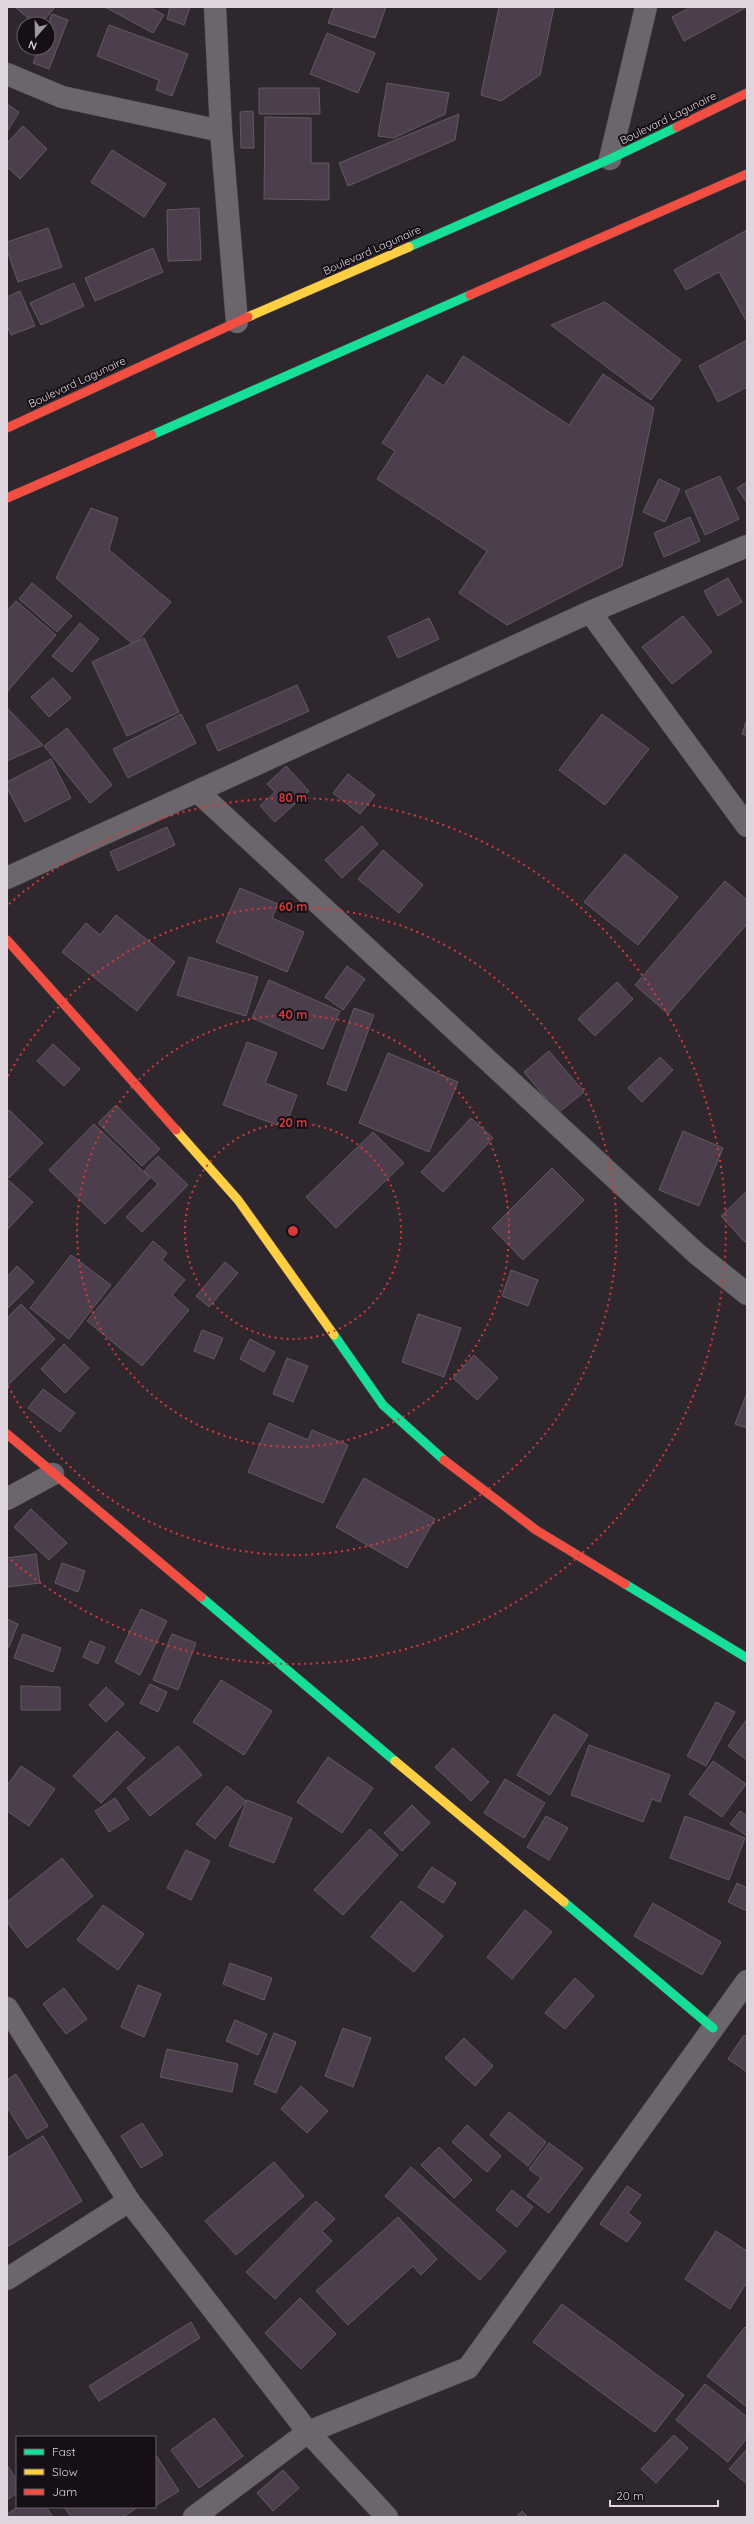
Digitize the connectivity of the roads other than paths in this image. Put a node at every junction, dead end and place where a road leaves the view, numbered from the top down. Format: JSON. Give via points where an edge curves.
{"nodes":[{"id":1,"x":214,"y":7,"type":"edge"},
{"id":2,"x":646,"y":7,"type":"edge"},
{"id":3,"x":7,"y":74,"type":"edge"},
{"id":4,"x":747,"y":93,"type":"edge"},
{"id":5,"x":221,"y":131,"type":"junction"},
{"id":6,"x":610,"y":159,"type":"junction"},
{"id":7,"x":747,"y":174,"type":"edge"},
{"id":8,"x":237,"y":322,"type":"junction"},
{"id":9,"x":7,"y":428,"type":"edge"},
{"id":10,"x":7,"y":498,"type":"edge"},
{"id":11,"x":747,"y":546,"type":"edge"},
{"id":12,"x":590,"y":612,"type":"junction"},
{"id":13,"x":198,"y":792,"type":"junction"},
{"id":14,"x":747,"y":826,"type":"edge"},
{"id":15,"x":7,"y":878,"type":"edge"},
{"id":16,"x":7,"y":940,"type":"edge"},
{"id":17,"x":747,"y":1294,"type":"edge"},
{"id":18,"x":7,"y":1434,"type":"edge"},
{"id":19,"x":53,"y":1474,"type":"junction"},
{"id":20,"x":7,"y":1499,"type":"edge"},
{"id":21,"x":747,"y":1658,"type":"edge"},
{"id":22,"x":747,"y":1981,"type":"edge"},
{"id":23,"x":7,"y":2008,"type":"edge"},
{"id":24,"x":713,"y":2028,"type":"junction"},
{"id":25,"x":129,"y":2201,"type":"junction"},
{"id":26,"x":7,"y":2279,"type":"edge"},
{"id":27,"x":308,"y":2432,"type":"junction"},
{"id":28,"x":194,"y":2517,"type":"edge"},
{"id":29,"x":387,"y":2517,"type":"edge"}],
"edges":[{"from":1,"to":5,"type":"street"},
{"from":2,"to":6,"type":"street"},
{"from":3,"to":5,"type":"street","via":[[62,97]]},
{"from":4,"to":6,"type":"street","name":"Boulevard Lagunaire"},
{"from":5,"to":8,"type":"street"},
{"from":6,"to":8,"type":"street","name":"Boulevard Lagunaire"},
{"from":7,"to":10,"type":"street"},
{"from":8,"to":9,"type":"street","name":"Boulevard Lagunaire"},
{"from":11,"to":12,"type":"street"},
{"from":12,"to":13,"type":"street"},
{"from":12,"to":14,"type":"street"},
{"from":13,"to":15,"type":"street"},
{"from":13,"to":17,"type":"street","via":[[697,1254]]},
{"from":16,"to":21,"type":"street","via":[[238,1200],[383,1405],[444,1460],[536,1530]]},
{"from":18,"to":19,"type":"street"},
{"from":19,"to":20,"type":"street"},
{"from":19,"to":24,"type":"street"},
{"from":22,"to":24,"type":"street"},
{"from":23,"to":25,"type":"street"},
{"from":24,"to":27,"type":"street","via":[[468,2368]]},
{"from":25,"to":26,"type":"street"},
{"from":25,"to":27,"type":"street"},
{"from":27,"to":28,"type":"street"},
{"from":27,"to":29,"type":"street"}]}
